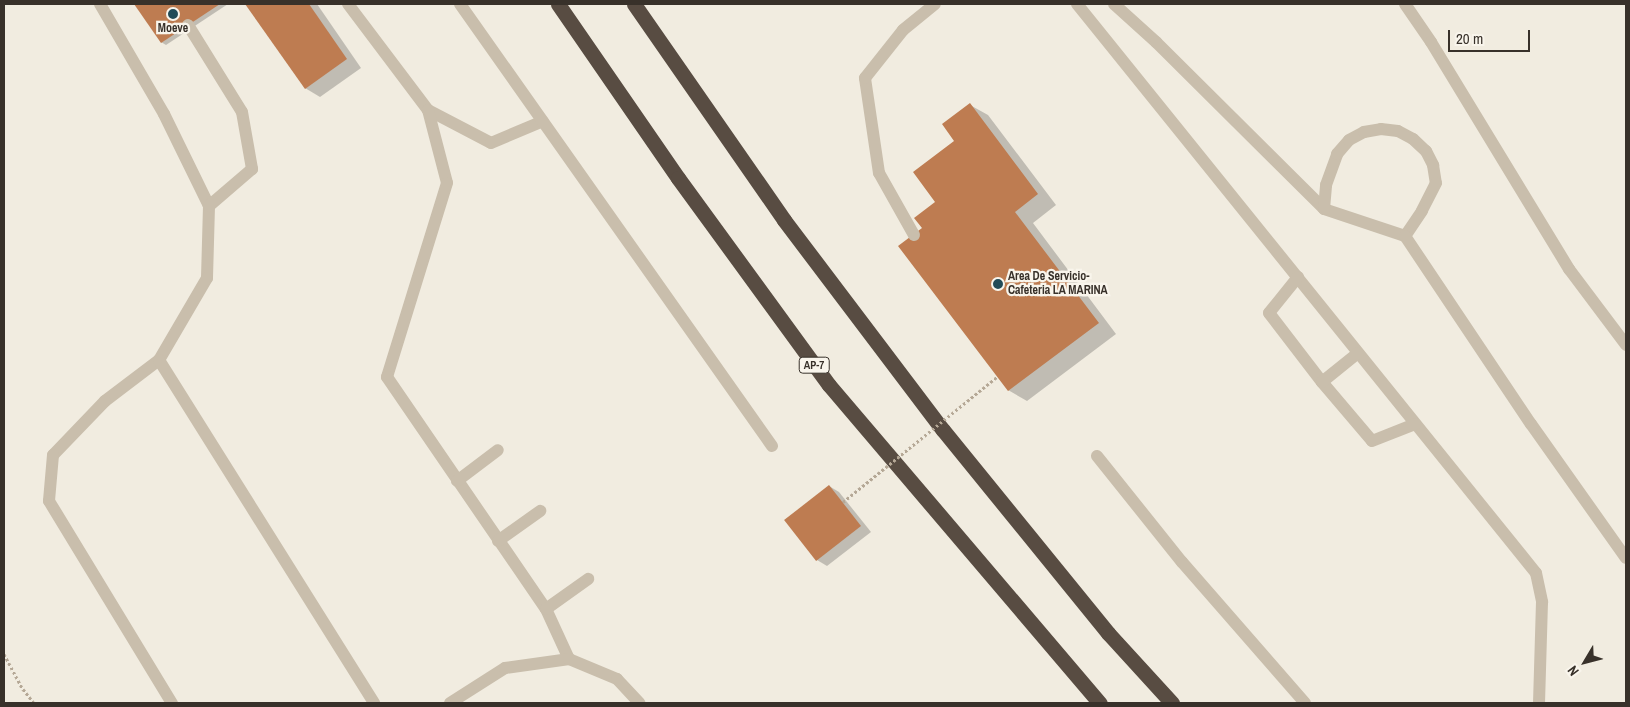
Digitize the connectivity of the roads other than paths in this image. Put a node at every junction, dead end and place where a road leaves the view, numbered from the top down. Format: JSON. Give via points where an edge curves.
{"nodes":[{"id":1,"x":100,"y":4,"type":"edge"},
{"id":2,"x":348,"y":4,"type":"edge"},
{"id":3,"x":460,"y":4,"type":"edge"},
{"id":4,"x":558,"y":4,"type":"edge"},
{"id":5,"x":634,"y":4,"type":"edge"},
{"id":6,"x":935,"y":4,"type":"edge"},
{"id":7,"x":1078,"y":4,"type":"edge"},
{"id":8,"x":1114,"y":4,"type":"edge"},
{"id":9,"x":1405,"y":4,"type":"edge"},
{"id":10,"x":188,"y":25,"type":"dead end"},
{"id":11,"x":428,"y":110,"type":"junction"},
{"id":12,"x":543,"y":121,"type":"junction"},
{"id":13,"x":209,"y":206,"type":"junction"},
{"id":14,"x":1324,"y":209,"type":"junction"},
{"id":15,"x":914,"y":235,"type":"dead end"},
{"id":16,"x":1405,"y":236,"type":"junction"},
{"id":17,"x":1298,"y":277,"type":"junction"},
{"id":18,"x":1626,"y":346,"type":"edge"},
{"id":19,"x":1358,"y":353,"type":"junction"},
{"id":20,"x":159,"y":360,"type":"junction"},
{"id":21,"x":1322,"y":382,"type":"junction"},
{"id":22,"x":1415,"y":424,"type":"junction"},
{"id":23,"x":772,"y":446,"type":"dead end"},
{"id":24,"x":498,"y":450,"type":"dead end"},
{"id":25,"x":1097,"y":456,"type":"dead end"},
{"id":26,"x":457,"y":481,"type":"junction"},
{"id":27,"x":540,"y":511,"type":"dead end"},
{"id":28,"x":498,"y":541,"type":"junction"},
{"id":29,"x":1626,"y":558,"type":"edge"},
{"id":30,"x":588,"y":579,"type":"dead end"},
{"id":31,"x":546,"y":609,"type":"junction"},
{"id":32,"x":569,"y":659,"type":"junction"},
{"id":33,"x":1539,"y":698,"type":"edge"},
{"id":34,"x":172,"y":703,"type":"edge"},
{"id":35,"x":374,"y":703,"type":"edge"},
{"id":36,"x":450,"y":703,"type":"edge"},
{"id":37,"x":639,"y":703,"type":"edge"},
{"id":38,"x":1100,"y":703,"type":"edge"},
{"id":39,"x":1172,"y":703,"type":"edge"},
{"id":40,"x":1305,"y":703,"type":"edge"},
{"id":41,"x":1549,"y":703,"type":"edge"}],
"edges":[{"from":1,"to":13,"type":"street","via":[[164,114]]},
{"from":2,"to":11,"type":"street"},
{"from":3,"to":12,"type":"street"},
{"from":4,"to":38,"type":"highway","number":"AP-7","via":[[678,178],[829,385]]},
{"from":5,"to":39,"type":"highway","via":[[784,220],[943,430],[1108,632]]},
{"from":6,"to":15,"type":"street","via":[[903,30],[865,78],[880,173]]},
{"from":7,"to":17,"type":"street"},
{"from":8,"to":14,"type":"street","via":[[1177,62]]},
{"from":9,"to":18,"type":"street","via":[[1569,269]]},
{"from":10,"to":13,"type":"street","via":[[242,112],[252,170]]},
{"from":11,"to":12,"type":"street","via":[[491,143]]},
{"from":11,"to":26,"type":"street","via":[[448,183],[387,377]]},
{"from":12,"to":23,"type":"street"},
{"from":13,"to":20,"type":"street","via":[[207,278]]},
{"from":14,"to":16,"type":"street"},
{"from":14,"to":16,"type":"street","via":[[1330,171],[1337,154],[1349,140],[1364,132],[1398,131],[1426,150],[1434,166],[1436,183]]},
{"from":16,"to":29,"type":"street"},
{"from":17,"to":19,"type":"street"},
{"from":17,"to":21,"type":"street","via":[[1269,313]]},
{"from":19,"to":21,"type":"street"},
{"from":19,"to":22,"type":"street"},
{"from":20,"to":34,"type":"street","via":[[105,401],[52,455],[49,501]]},
{"from":20,"to":35,"type":"street"},
{"from":21,"to":22,"type":"street","via":[[1372,441]]},
{"from":22,"to":33,"type":"street","via":[[1536,573],[1542,602]]},
{"from":24,"to":26,"type":"street"},
{"from":25,"to":40,"type":"street","via":[[1182,562]]},
{"from":26,"to":28,"type":"street"},
{"from":27,"to":28,"type":"street"},
{"from":28,"to":31,"type":"street"},
{"from":30,"to":31,"type":"street"},
{"from":31,"to":32,"type":"street"},
{"from":32,"to":36,"type":"street","via":[[505,668]]},
{"from":32,"to":37,"type":"street","via":[[617,679]]},
{"from":33,"to":41,"type":"street"}]}
